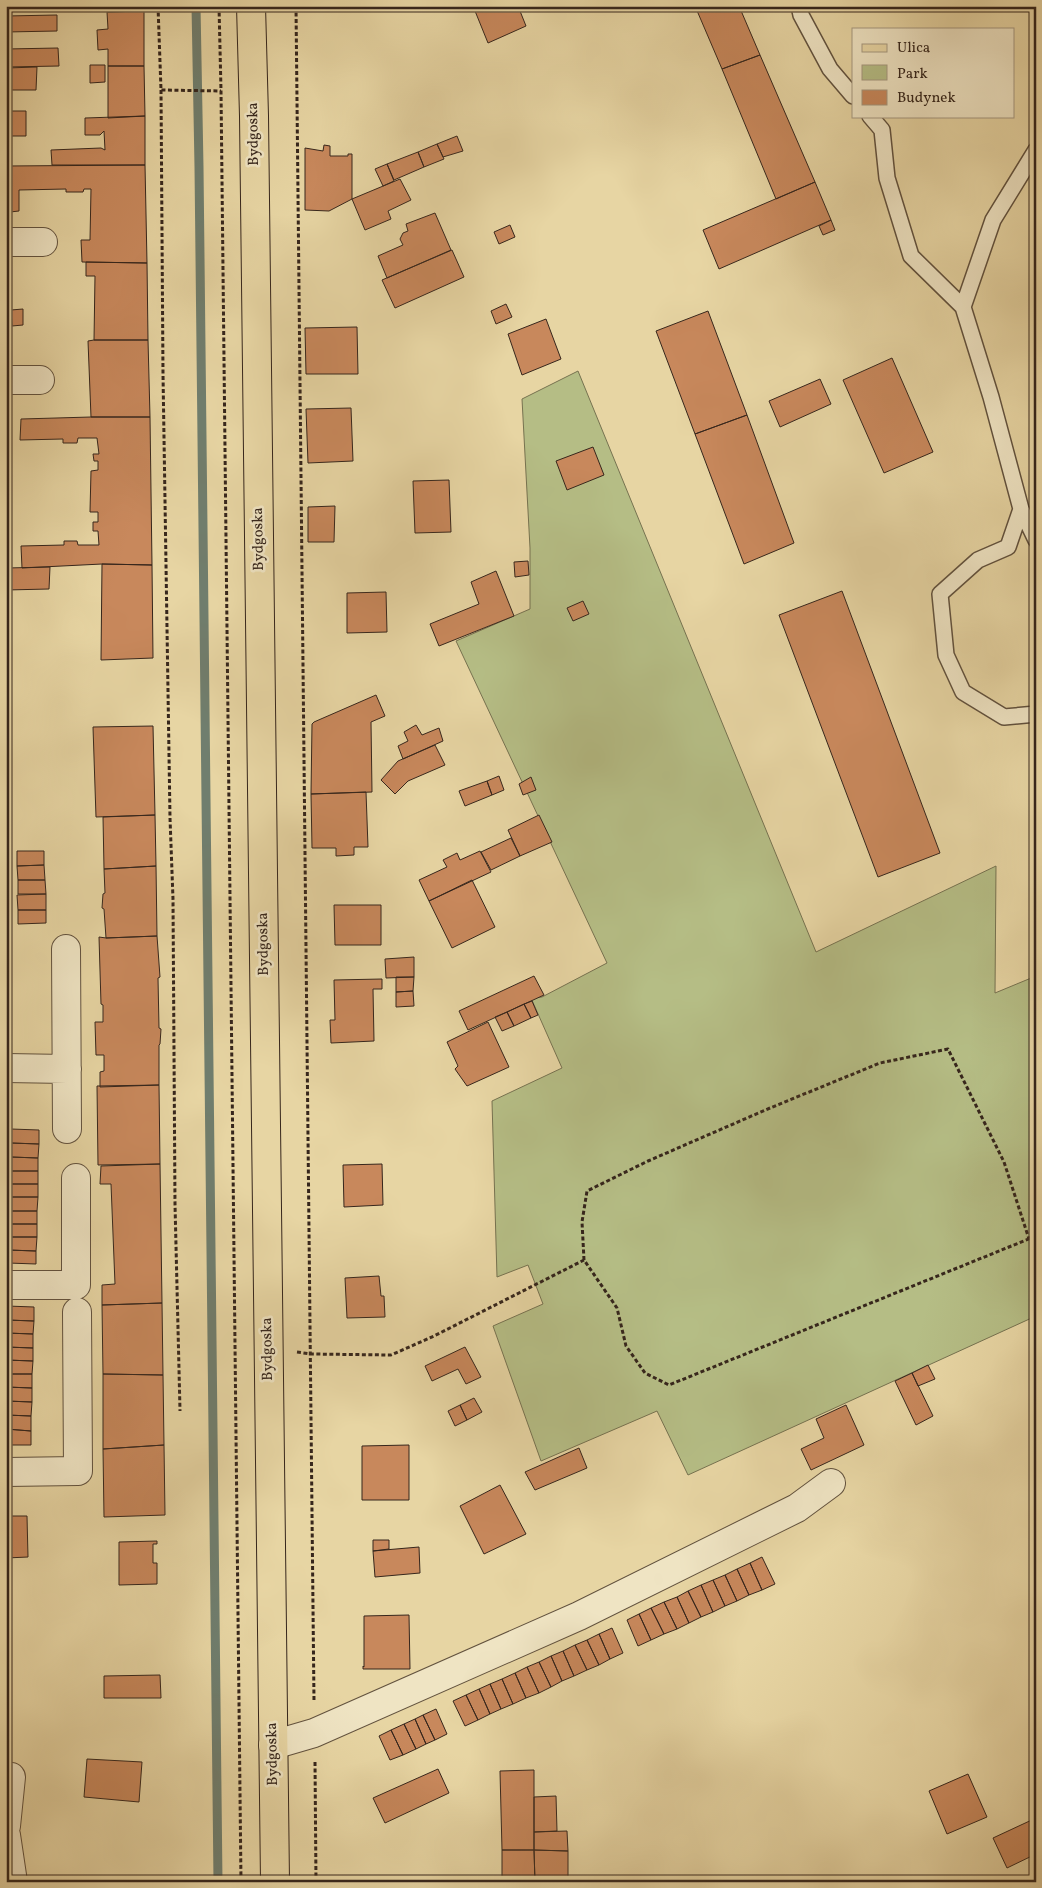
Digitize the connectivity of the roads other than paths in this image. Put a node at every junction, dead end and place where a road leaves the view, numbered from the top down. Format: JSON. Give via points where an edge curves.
{"nodes":[{"id":1,"x":251,"y":6,"type":"edge"},
{"id":2,"x":799,"y":6,"type":"edge"},
{"id":3,"x":852,"y":95,"type":"edge"},
{"id":4,"x":872,"y":118,"type":"edge"},
{"id":5,"x":1036,"y":150,"type":"edge"},
{"id":6,"x":6,"y":242,"type":"edge"},
{"id":7,"x":43,"y":242,"type":"dead end"},
{"id":8,"x":963,"y":307,"type":"junction"},
{"id":9,"x":6,"y":380,"type":"edge"},
{"id":10,"x":40,"y":380,"type":"dead end"},
{"id":11,"x":1021,"y":509,"type":"junction"},
{"id":12,"x":1036,"y":540,"type":"edge"},
{"id":13,"x":1036,"y":714,"type":"edge"},
{"id":14,"x":66,"y":949,"type":"dead end"},
{"id":15,"x":6,"y":1068,"type":"edge"},
{"id":16,"x":67,"y":1069,"type":"junction"},
{"id":17,"x":68,"y":1129,"type":"dead end"},
{"id":18,"x":76,"y":1178,"type":"dead end"},
{"id":19,"x":6,"y":1285,"type":"edge"},
{"id":20,"x":77,"y":1312,"type":"dead end"},
{"id":21,"x":6,"y":1472,"type":"edge"},
{"id":22,"x":831,"y":1483,"type":"dead end"},
{"id":23,"x":273,"y":1745,"type":"junction"},
{"id":24,"x":11,"y":1777,"type":"dead end"},
{"id":25,"x":6,"y":1826,"type":"edge"},
{"id":26,"x":6,"y":1835,"type":"edge"},
{"id":27,"x":13,"y":1882,"type":"edge"},
{"id":28,"x":275,"y":1882,"type":"edge"}],
"edges":[{"from":1,"to":23,"type":"main road","name":"Bydgoska"},
{"from":2,"to":3,"type":"lane","via":[[830,69]]},
{"from":4,"to":8,"type":"lane","via":[[882,130],[887,178],[911,256]]},
{"from":5,"to":8,"type":"lane","via":[[993,220]]},
{"from":6,"to":7,"type":"street"},
{"from":8,"to":11,"type":"lane"},
{"from":9,"to":10,"type":"street"},
{"from":11,"to":12,"type":"lane"},
{"from":11,"to":13,"type":"lane","via":[[1008,547],[978,560],[940,594],[946,655],[963,692],[1004,717]]},
{"from":14,"to":16,"type":"street"},
{"from":15,"to":16,"type":"street"},
{"from":16,"to":17,"type":"street"},
{"from":18,"to":19,"type":"street","via":[[76,1285]]},
{"from":20,"to":21,"type":"street","via":[[78,1471]]},
{"from":22,"to":23,"type":"street","via":[[797,1508],[579,1616],[314,1733]]},
{"from":23,"to":28,"type":"main road","name":"Bydgoska"},
{"from":24,"to":25,"type":"street"},
{"from":26,"to":27,"type":"street"}]}
